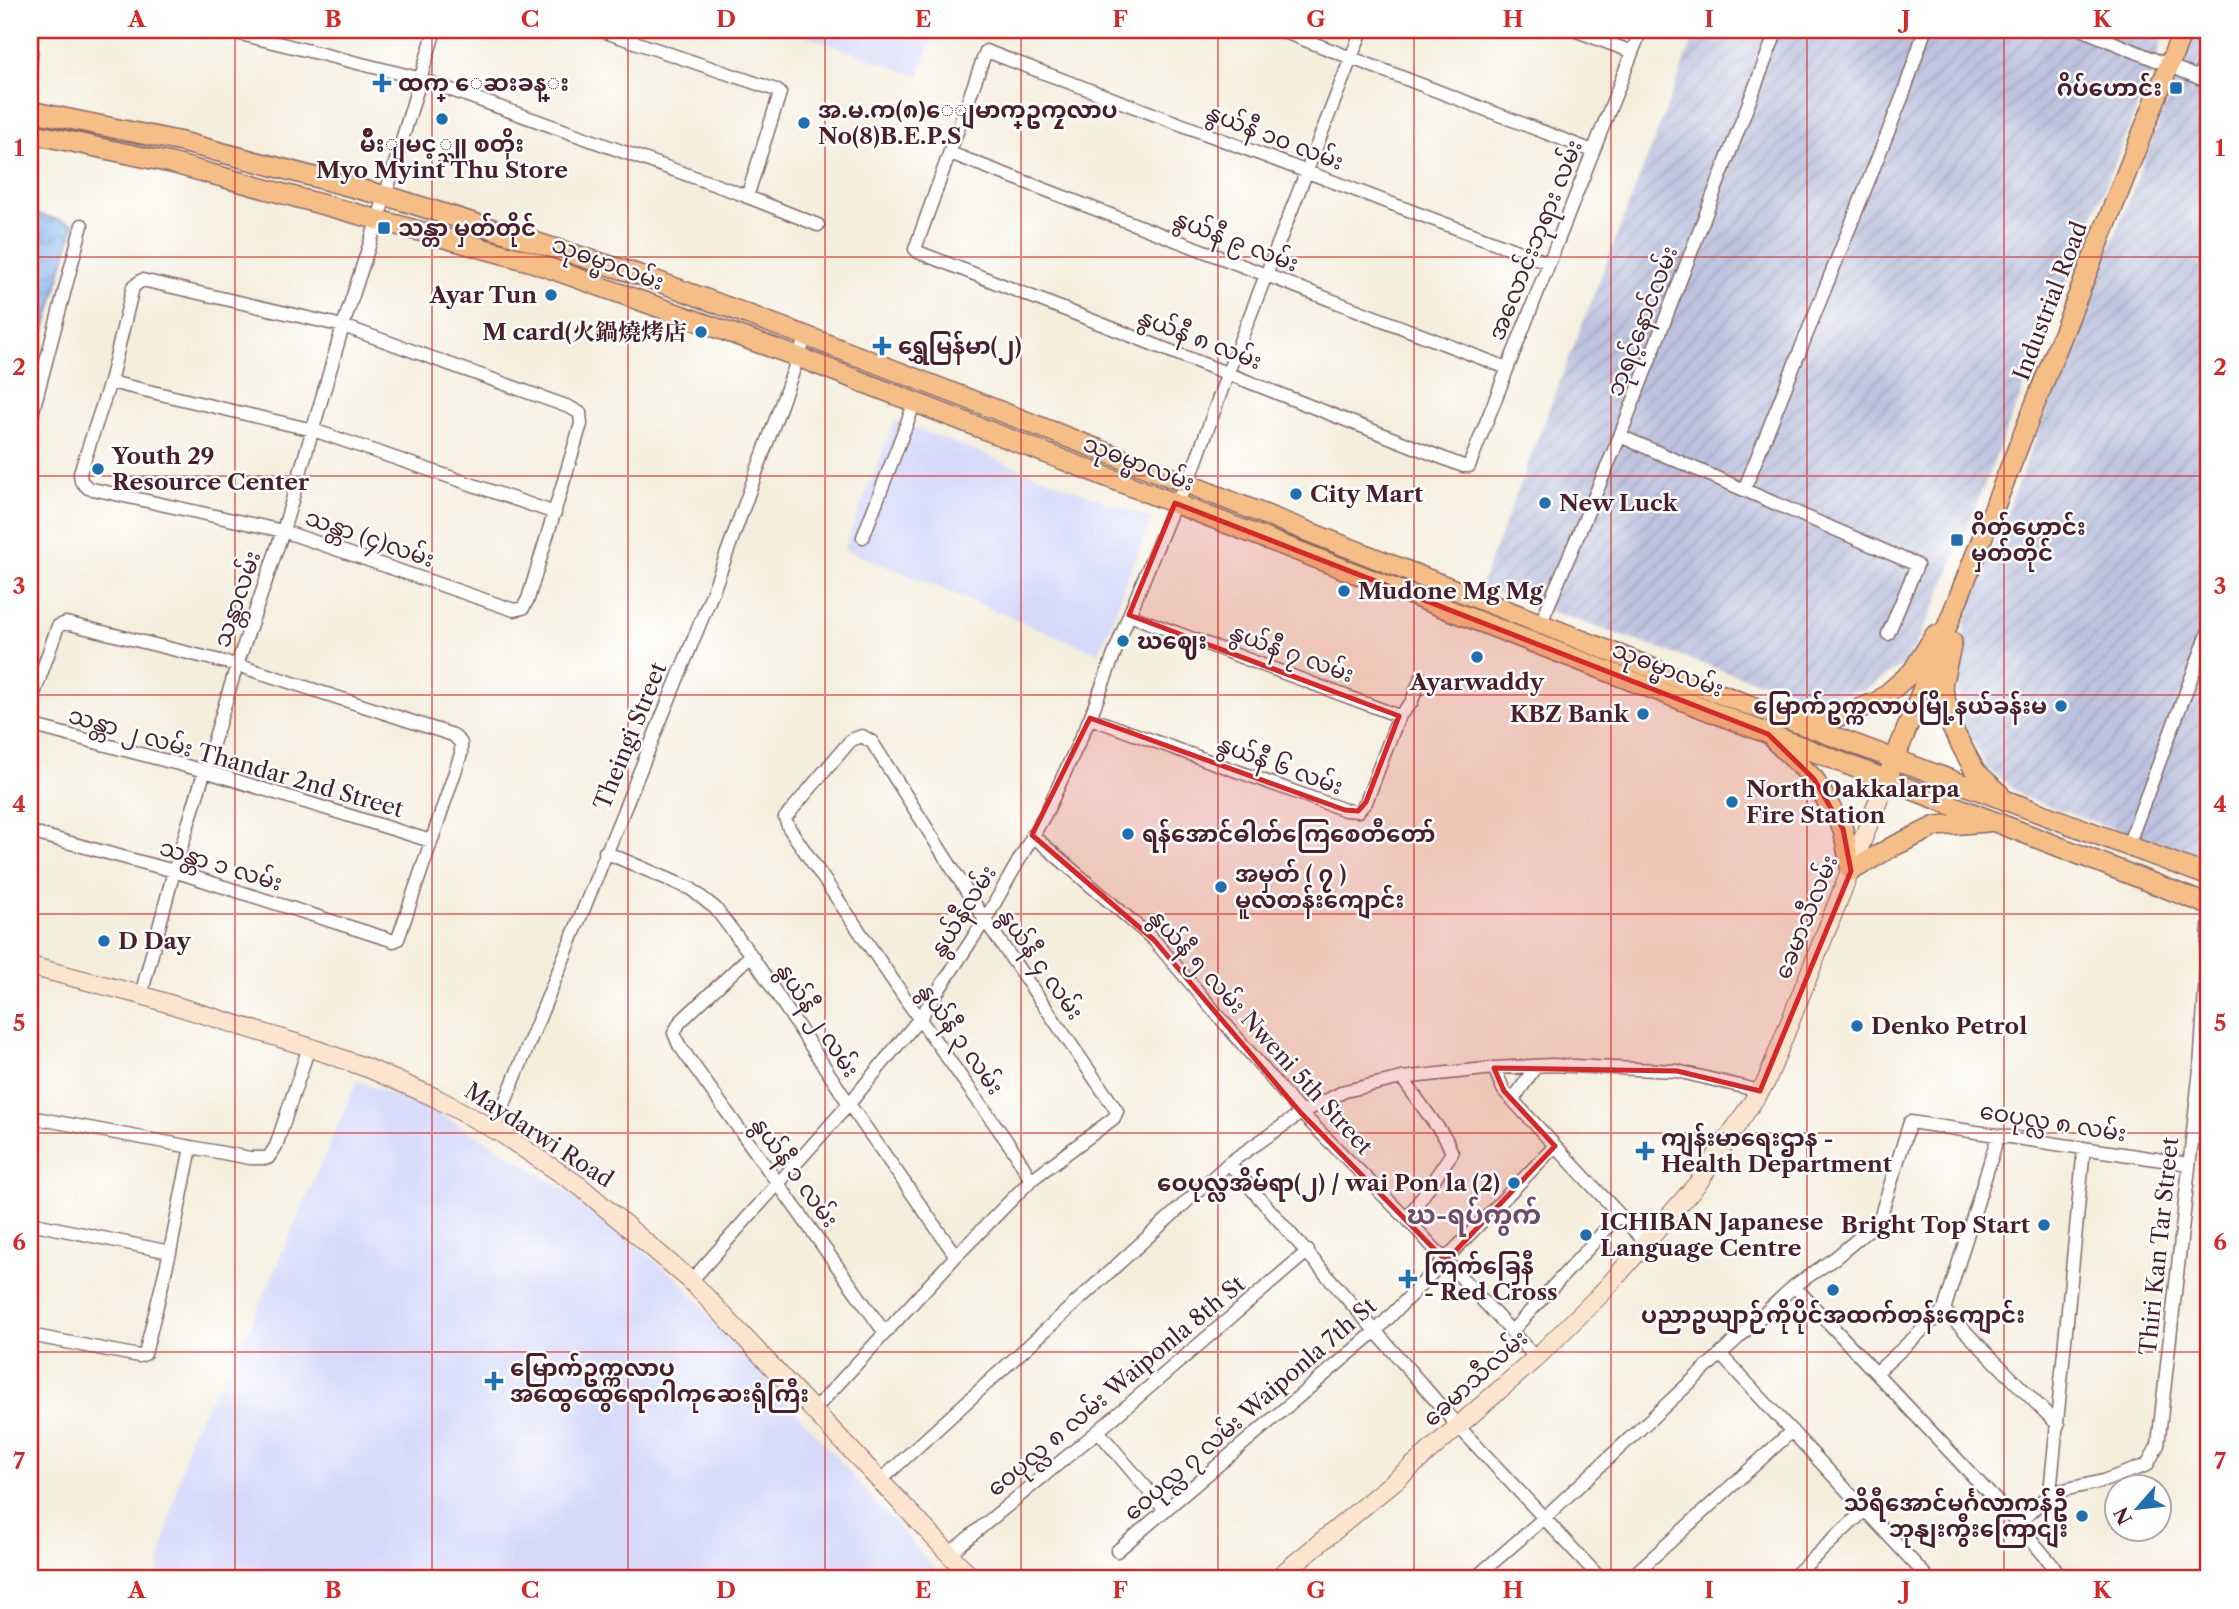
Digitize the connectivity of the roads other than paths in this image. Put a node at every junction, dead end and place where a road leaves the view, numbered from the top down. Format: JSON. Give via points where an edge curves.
{"nodes":[{"id":1,"x":32,"y":30,"type":"edge"},
{"id":2,"x":225,"y":30,"type":"edge"},
{"id":3,"x":435,"y":30,"type":"edge"},
{"id":4,"x":599,"y":30,"type":"edge"},
{"id":5,"x":1279,"y":30,"type":"edge"},
{"id":6,"x":1362,"y":30,"type":"edge"},
{"id":7,"x":1574,"y":30,"type":"edge"},
{"id":8,"x":1641,"y":30,"type":"edge"},
{"id":9,"x":1777,"y":30,"type":"edge"},
{"id":10,"x":1925,"y":30,"type":"edge"},
{"id":11,"x":2083,"y":30,"type":"edge"},
{"id":12,"x":2183,"y":30,"type":"edge"},
{"id":13,"x":2209,"y":51,"type":"edge"},
{"id":14,"x":1632,"y":52,"type":"junction"},
{"id":15,"x":1350,"y":58,"type":"junction"},
{"id":16,"x":2169,"y":65,"type":"junction"},
{"id":17,"x":30,"y":78,"type":"edge"},
{"id":18,"x":421,"y":79,"type":"junction"},
{"id":19,"x":2204,"y":80,"type":"edge"},
{"id":20,"x":30,"y":111,"type":"edge"},
{"id":21,"x":30,"y":133,"type":"edge"},
{"id":22,"x":1593,"y":151,"type":"junction"},
{"id":23,"x":950,"y":153,"type":"junction"},
{"id":24,"x":1308,"y":172,"type":"junction"},
{"id":25,"x":385,"y":197,"type":"junction"},
{"id":26,"x":747,"y":197,"type":"junction"},
{"id":27,"x":378,"y":218,"type":"junction"},
{"id":28,"x":82,"y":225,"type":"dead end"},
{"id":29,"x":818,"y":225,"type":"dead end"},
{"id":30,"x":1549,"y":263,"type":"junction"},
{"id":31,"x":1267,"y":275,"type":"junction"},
{"id":32,"x":343,"y":326,"type":"junction"},
{"id":33,"x":806,"y":336,"type":"junction"},
{"id":34,"x":798,"y":357,"type":"junction"},
{"id":35,"x":1507,"y":368,"type":"junction"},
{"id":36,"x":1228,"y":372,"type":"junction"},
{"id":37,"x":110,"y":382,"type":"junction"},
{"id":38,"x":915,"y":402,"type":"junction"},
{"id":39,"x":30,"y":422,"type":"edge"},
{"id":40,"x":313,"y":430,"type":"junction"},
{"id":41,"x":1620,"y":436,"type":"junction"},
{"id":42,"x":1469,"y":466,"type":"joint"},
{"id":43,"x":1188,"y":484,"type":"junction"},
{"id":44,"x":1744,"y":490,"type":"junction"},
{"id":45,"x":1175,"y":503,"type":"junction"},
{"id":46,"x":555,"y":513,"type":"junction"},
{"id":47,"x":283,"y":531,"type":"junction"},
{"id":48,"x":863,"y":537,"type":"dead end"},
{"id":49,"x":1963,"y":589,"type":"junction"},
{"id":50,"x":1129,"y":615,"type":"junction"},
{"id":51,"x":1540,"y":625,"type":"junction"},
{"id":52,"x":2209,"y":631,"type":"edge"},
{"id":53,"x":1888,"y":634,"type":"dead end"},
{"id":54,"x":237,"y":665,"type":"junction"},
{"id":55,"x":1421,"y":678,"type":"dead end"},
{"id":56,"x":30,"y":705,"type":"edge"},
{"id":57,"x":1399,"y":716,"type":"junction"},
{"id":58,"x":1777,"y":716,"type":"junction"},
{"id":59,"x":1090,"y":718,"type":"junction"},
{"id":60,"x":30,"y":725,"type":"edge"},
{"id":61,"x":1768,"y":734,"type":"junction"},
{"id":62,"x":1894,"y":760,"type":"junction"},
{"id":63,"x":205,"y":771,"type":"junction"},
{"id":64,"x":1886,"y":781,"type":"junction"},
{"id":65,"x":2007,"y":800,"type":"junction"},
{"id":66,"x":785,"y":818,"type":"joint"},
{"id":67,"x":1998,"y":822,"type":"junction"},
{"id":68,"x":30,"y":832,"type":"edge"},
{"id":69,"x":1032,"y":835,"type":"junction"},
{"id":70,"x":431,"y":841,"type":"junction"},
{"id":71,"x":2128,"y":845,"type":"junction"},
{"id":72,"x":606,"y":852,"type":"junction"},
{"id":73,"x":174,"y":871,"type":"junction"},
{"id":74,"x":1851,"y":871,"type":"junction"},
{"id":75,"x":2209,"y":876,"type":"edge"},
{"id":76,"x":2209,"y":905,"type":"edge"},
{"id":77,"x":985,"y":920,"type":"junction"},
{"id":78,"x":2209,"y":927,"type":"edge"},
{"id":79,"x":751,"y":955,"type":"junction"},
{"id":80,"x":30,"y":966,"type":"edge"},
{"id":81,"x":141,"y":995,"type":"junction"},
{"id":82,"x":920,"y":1018,"type":"junction"},
{"id":83,"x":309,"y":1047,"type":"junction"},
{"id":84,"x":1536,"y":1066,"type":"junction"},
{"id":85,"x":1494,"y":1068,"type":"junction"},
{"id":86,"x":2204,"y":1076,"type":"edge"},
{"id":87,"x":1402,"y":1078,"type":"junction"},
{"id":88,"x":1760,"y":1090,"type":"junction"},
{"id":89,"x":1513,"y":1100,"type":"junction"},
{"id":90,"x":849,"y":1104,"type":"junction"},
{"id":91,"x":1301,"y":1113,"type":"junction"},
{"id":92,"x":30,"y":1117,"type":"edge"},
{"id":93,"x":494,"y":1129,"type":"junction"},
{"id":94,"x":1998,"y":1136,"type":"junction"},
{"id":95,"x":1555,"y":1146,"type":"junction"},
{"id":96,"x":191,"y":1147,"type":"junction"},
{"id":97,"x":2084,"y":1148,"type":"junction"},
{"id":98,"x":1230,"y":1163,"type":"junction"},
{"id":99,"x":2189,"y":1164,"type":"junction"},
{"id":100,"x":1031,"y":1180,"type":"junction"},
{"id":101,"x":777,"y":1184,"type":"junction"},
{"id":102,"x":1619,"y":1215,"type":"junction"},
{"id":103,"x":1407,"y":1219,"type":"junction"},
{"id":104,"x":30,"y":1223,"type":"edge"},
{"id":105,"x":1646,"y":1243,"type":"junction"},
{"id":106,"x":1308,"y":1251,"type":"junction"},
{"id":107,"x":170,"y":1252,"type":"junction"},
{"id":108,"x":956,"y":1256,"type":"junction"},
{"id":109,"x":1446,"y":1261,"type":"junction"},
{"id":110,"x":691,"y":1281,"type":"junction"},
{"id":111,"x":1794,"y":1286,"type":"junction"},
{"id":112,"x":1944,"y":1310,"type":"junction"},
{"id":113,"x":1376,"y":1331,"type":"junction"},
{"id":114,"x":1512,"y":1331,"type":"junction"},
{"id":115,"x":885,"y":1333,"type":"junction"},
{"id":116,"x":30,"y":1335,"type":"edge"},
{"id":117,"x":1721,"y":1354,"type":"junction"},
{"id":118,"x":1536,"y":1358,"type":"junction"},
{"id":119,"x":1876,"y":1373,"type":"junction"},
{"id":120,"x":814,"y":1410,"type":"junction"},
{"id":121,"x":2058,"y":1425,"type":"junction"},
{"id":122,"x":1458,"y":1426,"type":"junction"},
{"id":123,"x":1098,"y":1431,"type":"junction"},
{"id":124,"x":1792,"y":1431,"type":"junction"},
{"id":125,"x":881,"y":1480,"type":"junction"},
{"id":126,"x":2050,"y":1493,"type":"junction"},
{"id":127,"x":1165,"y":1510,"type":"junction"},
{"id":128,"x":1865,"y":1510,"type":"junction"},
{"id":129,"x":1544,"y":1518,"type":"junction"},
{"id":130,"x":2018,"y":1524,"type":"junction"},
{"id":131,"x":1117,"y":1551,"type":"dead end"},
{"id":132,"x":950,"y":1553,"type":"junction"},
{"id":133,"x":973,"y":1579,"type":"edge"},
{"id":134,"x":1276,"y":1579,"type":"edge"},
{"id":135,"x":1474,"y":1579,"type":"edge"},
{"id":136,"x":1601,"y":1579,"type":"edge"},
{"id":137,"x":1629,"y":1579,"type":"edge"},
{"id":138,"x":1791,"y":1579,"type":"edge"},
{"id":139,"x":1929,"y":1579,"type":"edge"},
{"id":140,"x":2064,"y":1579,"type":"edge"}],
"edges":[{"from":1,"to":17,"type":"street"},
{"from":2,"to":18,"type":"street"},
{"from":3,"to":18,"type":"street","name":"သန္တာလမ်း"},
{"from":4,"to":26,"type":"street","via":[[780,93]]},
{"from":5,"to":15,"type":"street"},
{"from":6,"to":15,"type":"street","name":"နွယ်နီလမ်း"},
{"from":7,"to":14,"type":"street"},
{"from":8,"to":14,"type":"street","name":"အလောင်းဘုရား လမ်း"},
{"from":9,"to":41,"type":"street","name":"ဘုရင့်နောင်လမ်း"},
{"from":10,"to":44,"type":"street"},
{"from":11,"to":16,"type":"street"},
{"from":12,"to":16,"type":"main road","name":"Industrial Road"},
{"from":13,"to":19,"type":"street"},
{"from":14,"to":22,"type":"street","name":"အလောင်းဘုရား လမ်း"},
{"from":15,"to":22,"type":"street"},
{"from":15,"to":24,"type":"street","name":"နွယ်နီလမ်း"},
{"from":16,"to":19,"type":"street"},
{"from":16,"to":49,"type":"main road","name":"Industrial Road"},
{"from":18,"to":25,"type":"street","name":"သန္တာလမ်း"},
{"from":18,"to":26,"type":"street"},
{"from":20,"to":25,"type":"main road","name":"သုဓမ္မာလမ်း","via":[[182,142]]},
{"from":21,"to":27,"type":"main road","name":"သုဓမ္မာလမ်း","via":[[171,163]]},
{"from":22,"to":30,"type":"street","name":"အလောင်းဘုရား လမ်း"},
{"from":23,"to":24,"type":"street","name":"နွယ်နီ ၁၀ လမ်း","via":[[986,51]]},
{"from":23,"to":31,"type":"street","name":"နွယ်နီ ၉ လမ်း"},
{"from":23,"to":36,"type":"street","name":"နွယ်နီ ၈ လမ်း","via":[[916,251]]},
{"from":24,"to":30,"type":"street","name":"နွယ်နီ ၁၀ လမ်း"},
{"from":24,"to":31,"type":"street","name":"နွယ်နီလမ်း"},
{"from":25,"to":27,"type":"street","name":"သန္တာလမ်း"},
{"from":25,"to":33,"type":"main road","name":"သုဓမ္မာလမ်း","via":[[643,276]]},
{"from":26,"to":29,"type":"street"},
{"from":27,"to":32,"type":"street","name":"သန္တာလမ်း"},
{"from":27,"to":34,"type":"main road","name":"သုဓမ္မာလမ်း","via":[[532,262]]},
{"from":28,"to":39,"type":"street"},
{"from":30,"to":35,"type":"street","name":"အလောင်းဘုရား လမ်း"},
{"from":31,"to":35,"type":"street","name":"နွယ်နီ ၉ လမ်း"},
{"from":31,"to":36,"type":"street","name":"နွယ်နီလမ်း"},
{"from":32,"to":37,"type":"street","via":[[142,280],[133,287]]},
{"from":32,"to":40,"type":"street","name":"သန္တာလမ်း"},
{"from":32,"to":46,"type":"street","via":[[580,413]]},
{"from":33,"to":34,"type":"street","name":"Theingi Street"},
{"from":33,"to":43,"type":"main road","name":"သုဓမ္မာလမ်း"},
{"from":34,"to":38,"type":"main road","name":"သုဓမ္မာလမ်း"},
{"from":34,"to":72,"type":"street","name":"Theingi Street","via":[[712,594]]},
{"from":35,"to":42,"type":"street","name":"အလောင်းဘုရား လမ်း"},
{"from":36,"to":42,"type":"street","name":"နွယ်နီ ၈ လမ်း"},
{"from":36,"to":43,"type":"street","name":"နွယ်နီလမ်း"},
{"from":37,"to":40,"type":"street"},
{"from":37,"to":47,"type":"street","name":"သန္တာ (၄)လမ်း","via":[[80,473],[88,488]]},
{"from":38,"to":45,"type":"main road","name":"သုဓမ္မာလမ်း"},
{"from":38,"to":48,"type":"street"},
{"from":40,"to":46,"type":"street"},
{"from":40,"to":47,"type":"street","name":"သန္တာလမ်း"},
{"from":41,"to":44,"type":"street"},
{"from":41,"to":51,"type":"street","name":"ဘုရင့်နောင်လမ်း"},
{"from":43,"to":45,"type":"street","name":"နွယ်နီလမ်း"},
{"from":43,"to":51,"type":"main road","name":"သုဓမ္မာလမ်း"},
{"from":44,"to":53,"type":"street","via":[[1917,565]]},
{"from":45,"to":50,"type":"street","name":"နွယ်နီလမ်း"},
{"from":45,"to":61,"type":"main road","name":"သုဓမ္မာလမ်း"},
{"from":46,"to":47,"type":"street","name":"သန္တာ (၄)လမ်း","via":[[528,600],[523,608],[514,610]]},
{"from":47,"to":54,"type":"street","name":"သန္တာလမ်း"},
{"from":49,"to":58,"type":"main road","via":[[1912,672],[1879,701],[1840,716]]},
{"from":49,"to":62,"type":"main road"},
{"from":49,"to":65,"type":"main road","via":[[1942,685],[1952,728],[1975,771]]},
{"from":50,"to":57,"type":"street","name":"နွယ်နီ ၇ လမ်း"},
{"from":50,"to":59,"type":"street","name":"နွယ်နီလမ်း"},
{"from":51,"to":58,"type":"main road","name":"သုဓမ္မာလမ်း"},
{"from":52,"to":71,"type":"street"},
{"from":54,"to":56,"type":"street","via":[[66,623],[58,626]]},
{"from":54,"to":63,"type":"street","name":"သန္တာလမ်း"},
{"from":54,"to":70,"type":"street","via":[[453,735],[461,743],[461,754]]},
{"from":55,"to":57,"type":"street","via":[[1411,703]]},
{"from":57,"to":59,"type":"street","name":"နွယ်နီ ၆ လမ်း","via":[[1366,802],[1358,811]]},
{"from":58,"to":62,"type":"main road","name":"သုဓမ္မာလမ်း"},
{"from":59,"to":69,"type":"street","name":"နွယ်နီလမ်း"},
{"from":60,"to":63,"type":"street","name":"သန္တာ ၂ လမ်း Thandar 2nd Street"},
{"from":61,"to":64,"type":"main road","name":"သုဓမ္မာလမ်း"},
{"from":61,"to":74,"type":"main road","via":[[1814,779],[1843,829]]},
{"from":62,"to":64,"type":"main road"},
{"from":62,"to":65,"type":"main road","name":"သုဓမ္မာလမ်း"},
{"from":63,"to":70,"type":"street","name":"သန္တာ ၂ လမ်း Thandar 2nd Street"},
{"from":63,"to":73,"type":"street","name":"သန္တာလမ်း"},
{"from":64,"to":67,"type":"main road","name":"သုဓမ္မာလမ်း"},
{"from":64,"to":74,"type":"street","name":"ခေမာသီလမ်း"},
{"from":65,"to":71,"type":"main road","name":"သုဓမ္မာလမ်း"},
{"from":66,"to":77,"type":"street","name":"နွယ်နီ ၄ လမ်း","via":[[851,740],[862,736],[872,742]]},
{"from":66,"to":82,"type":"street","name":"နွယ်နီ ၃ လမ်း"},
{"from":67,"to":74,"type":"main road","via":[[1936,826]]},
{"from":67,"to":76,"type":"main road","name":"သုဓမ္မာလမ်း"},
{"from":68,"to":73,"type":"street","name":"သန္တာ ၁ လမ်း"},
{"from":69,"to":77,"type":"street","name":"နွယ်နီလမ်း"},
{"from":69,"to":91,"type":"street","name":"နွယ်နီ ၅ လမ်း Nweni 5th Street","via":[[1154,940]]},
{"from":70,"to":73,"type":"street","name":"သန္တာ ၁ လမ်း","via":[[398,939],[389,941]]},
{"from":71,"to":75,"type":"main road","name":"သုဓမ္မာလမ်း"},
{"from":72,"to":79,"type":"street","name":"နွယ်နီ ၂ လမ်း","via":[[691,889],[715,908]]},
{"from":72,"to":93,"type":"street","name":"Theingi Street"},
{"from":73,"to":81,"type":"street","name":"သန္တာလမ်း"},
{"from":74,"to":88,"type":"street","name":"ခေမာသီလမ်း"},
{"from":77,"to":82,"type":"street","name":"နွယ်နီလမ်း"},
{"from":77,"to":100,"type":"street","name":"နွယ်နီ ၄ လမ်း","via":[[1117,1111],[1114,1118]]},
{"from":78,"to":86,"type":"street","name":"Thiri Kan Tar Street"},
{"from":79,"to":90,"type":"street","name":"နွယ်နီ ၂ လမ်း"},
{"from":79,"to":101,"type":"street","name":"နွယ်နီ ၁ လမ်း","via":[[674,1033]]},
{"from":80,"to":81,"type":"street","name":"Maydarwi Road"},
{"from":81,"to":83,"type":"street","name":"Maydarwi Road"},
{"from":82,"to":90,"type":"street","name":"နွယ်နီလမ်း"},
{"from":82,"to":100,"type":"street","name":"နွယ်နီ ၃ လမ်း"},
{"from":83,"to":93,"type":"street","name":"Maydarwi Road","via":[[434,1097]]},
{"from":83,"to":96,"type":"street","via":[[268,1158]]},
{"from":84,"to":85,"type":"street"},
{"from":84,"to":88,"type":"street","via":[[1677,1071]]},
{"from":84,"to":89,"type":"street"},
{"from":85,"to":87,"type":"street"},
{"from":85,"to":89,"type":"street"},
{"from":86,"to":99,"type":"street","name":"Thiri Kan Tar Street"},
{"from":87,"to":91,"type":"street","via":[[1345,1091]]},
{"from":87,"to":103,"type":"street","via":[[1452,1153]]},
{"from":88,"to":105,"type":"street","name":"ခေမာသီလမ်း","via":[[1698,1183]]},
{"from":89,"to":95,"type":"street"},
{"from":90,"to":101,"type":"street","name":"နွယ်နီလမ်း"},
{"from":90,"to":108,"type":"street","name":"နွယ်နီ ၂ လမ်း"},
{"from":91,"to":98,"type":"street"},
{"from":91,"to":103,"type":"street","name":"နွယ်နီ ၅ လမ်း Nweni 5th Street"},
{"from":92,"to":96,"type":"street"},
{"from":93,"to":110,"type":"street","name":"Maydarwi Road","via":[[581,1187]]},
{"from":94,"to":97,"type":"street","name":"ဝေပုလ္လ ၈ လမ်း"},
{"from":94,"to":111,"type":"street","name":"ဝေပုလ္လ ၈ လမ်း","via":[[1910,1122],[1879,1221]]},
{"from":94,"to":112,"type":"street"},
{"from":95,"to":102,"type":"street"},
{"from":95,"to":109,"type":"street","name":"ဝေပုလ္လ ၇ လမ်း Waiponla 7th St"},
{"from":96,"to":107,"type":"street"},
{"from":97,"to":99,"type":"street","name":"ဝေပုလ္လ ၈ လမ်း"},
{"from":97,"to":121,"type":"street"},
{"from":98,"to":106,"type":"street"},
{"from":98,"to":125,"type":"street"},
{"from":99,"to":126,"type":"street","name":"Thiri Kan Tar Street","via":[[2158,1445],[2147,1465]]},
{"from":100,"to":108,"type":"street"},
{"from":101,"to":110,"type":"street","name":"နွယ်နီလမ်း"},
{"from":101,"to":115,"type":"street","name":"နွယ်နီ ၁ လမ်း"},
{"from":102,"to":105,"type":"street"},
{"from":102,"to":114,"type":"street"},
{"from":103,"to":109,"type":"street","name":"နွယ်နီ ၅ လမ်း Nweni 5th Street"},
{"from":104,"to":107,"type":"street"},
{"from":105,"to":118,"type":"street","name":"ခေမာသီလမ်း"},
{"from":106,"to":113,"type":"street"},
{"from":106,"to":123,"type":"street","name":"ဝေပုလ္လ ၈ လမ်း Waiponla 8th St"},
{"from":107,"to":116,"type":"street","via":[[145,1354]]},
{"from":108,"to":115,"type":"street"},
{"from":109,"to":113,"type":"street","name":"ဝေပုလ္လ ၇ လမ်း Waiponla 7th St"},
{"from":109,"to":114,"type":"street","name":"နွယ်နီ ၅ လမ်း Nweni 5th Street"},
{"from":110,"to":120,"type":"street","name":"Maydarwi Road"},
{"from":111,"to":117,"type":"street"},
{"from":111,"to":119,"type":"street"},
{"from":112,"to":119,"type":"street"},
{"from":112,"to":121,"type":"street"},
{"from":113,"to":122,"type":"street"},
{"from":113,"to":127,"type":"street","name":"ဝေပုလ္လ ၇ လမ်း Waiponla 7th St"},
{"from":114,"to":118,"type":"street","name":"နွယ်နီ ၅ လမ်း Nweni 5th Street"},
{"from":115,"to":120,"type":"street"},
{"from":117,"to":124,"type":"street"},
{"from":117,"to":129,"type":"street"},
{"from":118,"to":122,"type":"street","name":"ခေမာသီလမ်း"},
{"from":119,"to":130,"type":"street"},
{"from":120,"to":125,"type":"street","name":"Maydarwi Road"},
{"from":121,"to":126,"type":"street"},
{"from":122,"to":129,"type":"street"},
{"from":122,"to":134,"type":"street","name":"ခေမာသီလမ်း"},
{"from":123,"to":127,"type":"street"},
{"from":123,"to":132,"type":"street","name":"ဝေပုလ္လ ၈ လမ်း Waiponla 8th St"},
{"from":124,"to":128,"type":"street"},
{"from":124,"to":137,"type":"street"},
{"from":125,"to":132,"type":"street","name":"Maydarwi Road"},
{"from":126,"to":130,"type":"street"},
{"from":127,"to":131,"type":"street","name":"ဝေပုလ္လ ၇ လမ်း Waiponla 7th St"},
{"from":128,"to":138,"type":"street"},
{"from":128,"to":139,"type":"street"},
{"from":129,"to":135,"type":"street"},
{"from":129,"to":136,"type":"street"},
{"from":130,"to":140,"type":"street"},
{"from":132,"to":133,"type":"street","name":"Maydarwi Road"}]}
